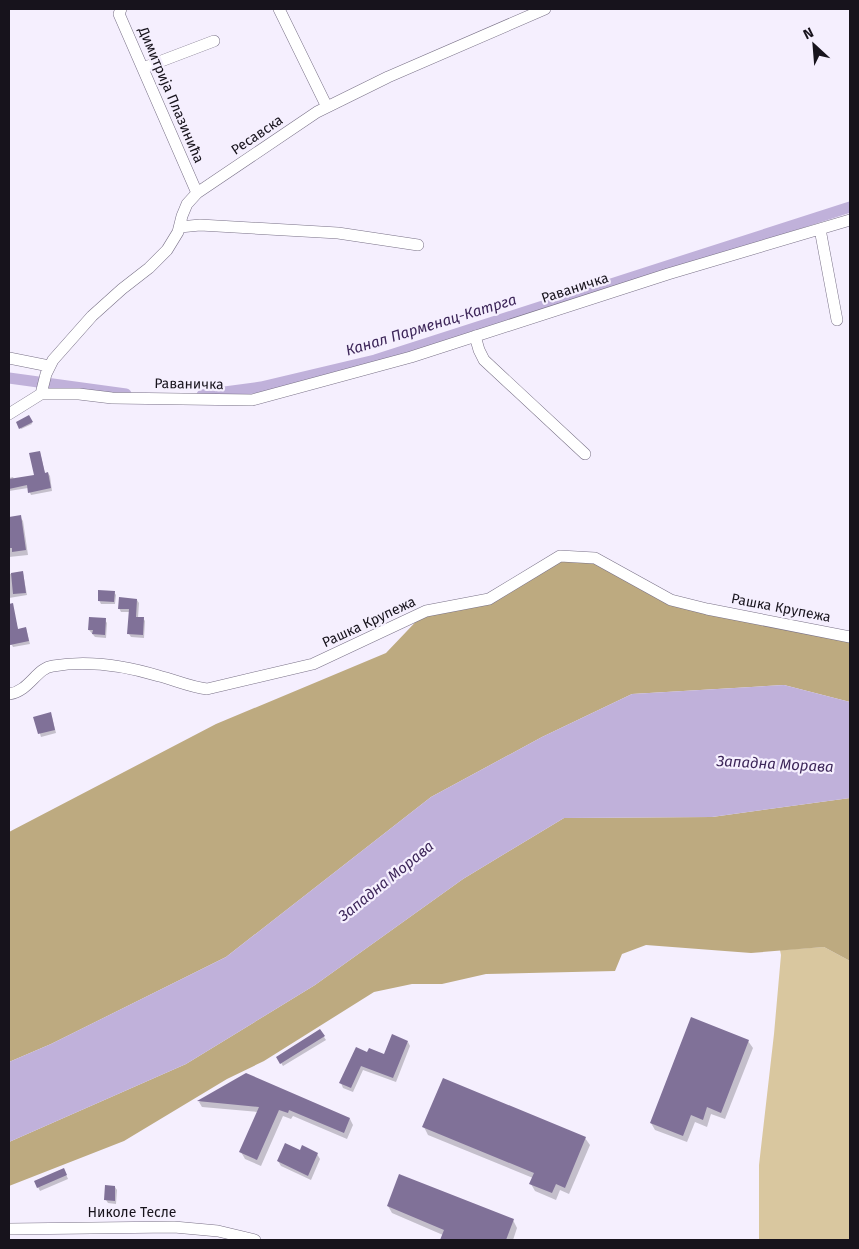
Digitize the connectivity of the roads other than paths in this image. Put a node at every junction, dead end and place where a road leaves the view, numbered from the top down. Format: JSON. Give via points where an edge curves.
{"nodes":[{"id":1,"x":120,"y":9,"type":"edge"},
{"id":2,"x":280,"y":9,"type":"edge"},
{"id":3,"x":545,"y":9,"type":"edge"},
{"id":4,"x":214,"y":41,"type":"dead end"},
{"id":5,"x":143,"y":68,"type":"junction"},
{"id":6,"x":327,"y":107,"type":"junction"},
{"id":7,"x":197,"y":193,"type":"junction"},
{"id":8,"x":850,"y":220,"type":"edge"},
{"id":9,"x":180,"y":227,"type":"junction"},
{"id":10,"x":820,"y":229,"type":"junction"},
{"id":11,"x":418,"y":245,"type":"dead end"},
{"id":12,"x":837,"y":320,"type":"dead end"},
{"id":13,"x":475,"y":336,"type":"junction"},
{"id":14,"x":9,"y":358,"type":"edge"},
{"id":15,"x":47,"y":370,"type":"junction"},
{"id":16,"x":42,"y":391,"type":"junction"},
{"id":17,"x":9,"y":414,"type":"edge"},
{"id":18,"x":585,"y":454,"type":"dead end"},
{"id":19,"x":850,"y":637,"type":"edge"},
{"id":20,"x":9,"y":694,"type":"edge"},
{"id":21,"x":9,"y":1229,"type":"edge"},
{"id":22,"x":255,"y":1240,"type":"edge"}],
"edges":[{"from":1,"to":5,"type":"street","name":"Димитрија Плазинића","via":[[119,14]]},
{"from":2,"to":6,"type":"street"},
{"from":3,"to":6,"type":"street","name":"Ресавска"},
{"from":4,"to":5,"type":"street"},
{"from":5,"to":7,"type":"street","name":"Димитрија Плазинића"},
{"from":6,"to":7,"type":"street","name":"Ресавска"},
{"from":7,"to":9,"type":"street","name":"Ресавска","via":[[187,204]]},
{"from":8,"to":10,"type":"street","name":"Раваничка"},
{"from":9,"to":11,"type":"street","via":[[200,225],[314,232]]},
{"from":9,"to":15,"type":"street","name":"Ресавска","via":[[167,250],[92,316]]},
{"from":10,"to":12,"type":"street"},
{"from":10,"to":13,"type":"street","name":"Раваничка"},
{"from":13,"to":16,"type":"street","name":"Раваничка","via":[[411,357],[252,400],[112,398]]},
{"from":13,"to":18,"type":"street","via":[[484,360]]},
{"from":14,"to":15,"type":"street"},
{"from":15,"to":16,"type":"street"},
{"from":16,"to":17,"type":"street"},
{"from":19,"to":20,"type":"street","name":"Рашка Крупежа","via":[[671,600],[595,558],[560,556],[489,599],[426,611],[313,664],[207,689],[133,669],[67,664],[46,668],[26,687]]},
{"from":21,"to":22,"type":"street","name":"Николе Тесле","via":[[174,1227],[218,1231]]}]}
